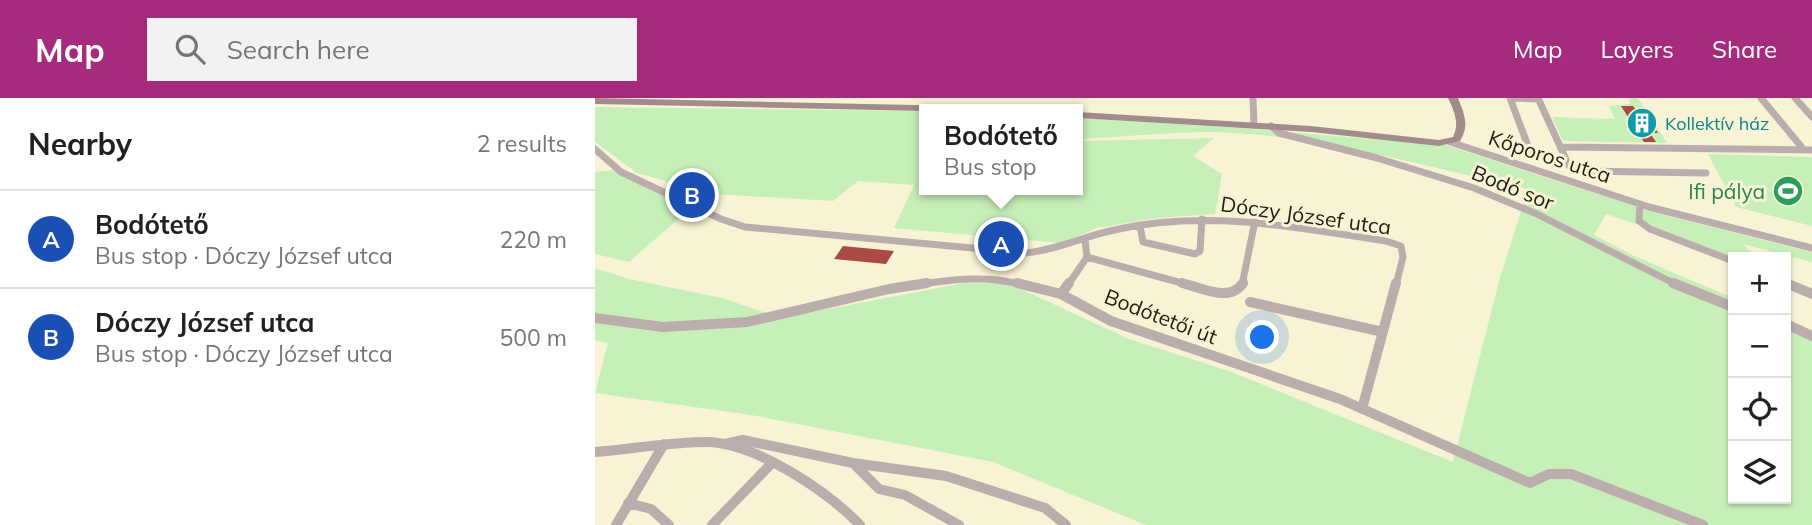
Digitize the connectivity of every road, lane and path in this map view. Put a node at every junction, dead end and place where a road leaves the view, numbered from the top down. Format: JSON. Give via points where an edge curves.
{"nodes":[{"id":1,"x":1253,"y":98,"type":"edge"},
{"id":2,"x":1453,"y":98,"type":"edge"},
{"id":3,"x":1510,"y":98,"type":"edge"},
{"id":4,"x":1538,"y":98,"type":"edge"},
{"id":5,"x":1761,"y":98,"type":"edge"},
{"id":6,"x":1795,"y":98,"type":"edge"},
{"id":7,"x":595,"y":101,"type":"edge"},
{"id":8,"x":919,"y":108,"type":"edge"},
{"id":9,"x":1083,"y":115,"type":"edge"},
{"id":10,"x":1812,"y":117,"type":"edge"},
{"id":11,"x":1254,"y":125,"type":"junction"},
{"id":12,"x":1272,"y":126,"type":"junction"},
{"id":13,"x":1450,"y":142,"type":"junction"},
{"id":14,"x":1560,"y":147,"type":"junction"},
{"id":15,"x":595,"y":149,"type":"edge"},
{"id":16,"x":1808,"y":150,"type":"edge"},
{"id":17,"x":1531,"y":154,"type":"dead end"},
{"id":18,"x":1706,"y":173,"type":"dead end"},
{"id":19,"x":1640,"y":204,"type":"junction"},
{"id":20,"x":1202,"y":219,"type":"junction"},
{"id":21,"x":1255,"y":221,"type":"junction"},
{"id":22,"x":1140,"y":226,"type":"junction"},
{"id":23,"x":1085,"y":240,"type":"junction"},
{"id":24,"x":1812,"y":248,"type":"edge"},
{"id":25,"x":1087,"y":257,"type":"junction"},
{"id":26,"x":1728,"y":259,"type":"edge"},
{"id":27,"x":1791,"y":285,"type":"edge"},
{"id":28,"x":1061,"y":294,"type":"junction"},
{"id":29,"x":1812,"y":294,"type":"edge"},
{"id":30,"x":1250,"y":302,"type":"dead end"},
{"id":31,"x":1728,"y":305,"type":"edge"},
{"id":32,"x":595,"y":318,"type":"edge"},
{"id":33,"x":1791,"y":326,"type":"edge"},
{"id":34,"x":1383,"y":332,"type":"junction"},
{"id":35,"x":1812,"y":336,"type":"edge"},
{"id":36,"x":1362,"y":409,"type":"junction"},
{"id":37,"x":664,"y":444,"type":"junction"},
{"id":38,"x":725,"y":444,"type":"junction"},
{"id":39,"x":595,"y":452,"type":"edge"},
{"id":40,"x":853,"y":463,"type":"junction"},
{"id":41,"x":771,"y":464,"type":"junction"},
{"id":42,"x":628,"y":503,"type":"junction"},
{"id":43,"x":616,"y":525,"type":"edge"},
{"id":44,"x":669,"y":525,"type":"edge"},
{"id":45,"x":712,"y":525,"type":"edge"},
{"id":46,"x":860,"y":525,"type":"edge"},
{"id":47,"x":959,"y":525,"type":"edge"},
{"id":48,"x":1066,"y":525,"type":"edge"},
{"id":49,"x":1703,"y":525,"type":"edge"}],
"edges":[{"from":1,"to":11,"type":"street"},
{"from":2,"to":13,"type":"street","via":[[1462,129]]},
{"from":3,"to":4,"type":"street","name":"Kőporos utca"},
{"from":3,"to":17,"type":"street","name":"Kőporos utca"},
{"from":4,"to":14,"type":"street","name":"Kőporos utca"},
{"from":5,"to":16,"type":"street"},
{"from":6,"to":10,"type":"street"},
{"from":7,"to":8,"type":"street"},
{"from":9,"to":11,"type":"street"},
{"from":11,"to":12,"type":"street"},
{"from":12,"to":13,"type":"street"},
{"from":12,"to":31,"type":"street","name":"Bodó sor","via":[[1279,133],[1379,156],[1536,213],[1647,272]]},
{"from":13,"to":19,"type":"street","name":"Kőporos utca"},
{"from":14,"to":16,"type":"street","name":"Kőporos utca"},
{"from":14,"to":18,"type":"street","name":"Kőporos utca","via":[[1569,166],[1582,170]]},
{"from":15,"to":23,"type":"street","name":"Dóczy József utca","via":[[629,177],[745,227],[1025,253]]},
{"from":19,"to":24,"type":"street","name":"Kőporos utca"},
{"from":19,"to":26,"type":"street","via":[[1639,221],[1650,229]]},
{"from":20,"to":21,"type":"street","name":"Dóczy József utca"},
{"from":20,"to":22,"type":"street","name":"Dóczy József utca"},
{"from":20,"to":22,"type":"street","name":"Dóczy József utca","via":[[1200,251],[1195,254],[1150,246],[1143,242]]},
{"from":21,"to":25,"type":"street","via":[[1244,282],[1238,291],[1227,295]]},
{"from":21,"to":34,"type":"street","name":"Dóczy József utca","via":[[1401,246],[1403,257]]},
{"from":22,"to":23,"type":"street","name":"Dóczy József utca"},
{"from":23,"to":25,"type":"street"},
{"from":25,"to":28,"type":"street"},
{"from":27,"to":29,"type":"street"},
{"from":28,"to":32,"type":"street","name":"Bodótetői út","via":[[1002,279],[964,277],[747,322],[663,327]]},
{"from":28,"to":36,"type":"street","name":"Bodótetői út","via":[[1111,321]]},
{"from":30,"to":34,"type":"street"},
{"from":33,"to":35,"type":"street"},
{"from":34,"to":36,"type":"street","name":"Dóczy József utca"},
{"from":36,"to":49,"type":"street","name":"Bodótetői út","via":[[1530,483],[1543,474],[1571,474]]},
{"from":37,"to":38,"type":"street"},
{"from":37,"to":39,"type":"street"},
{"from":37,"to":42,"type":"street"},
{"from":38,"to":40,"type":"street","via":[[743,440]]},
{"from":38,"to":41,"type":"street"},
{"from":40,"to":47,"type":"street","via":[[879,489],[905,495]]},
{"from":40,"to":48,"type":"street","via":[[915,470],[981,486],[1045,509]]},
{"from":41,"to":45,"type":"street"},
{"from":41,"to":46,"type":"street","via":[[815,488]]},
{"from":42,"to":43,"type":"street"},
{"from":42,"to":44,"type":"street","via":[[646,505]]}]}
